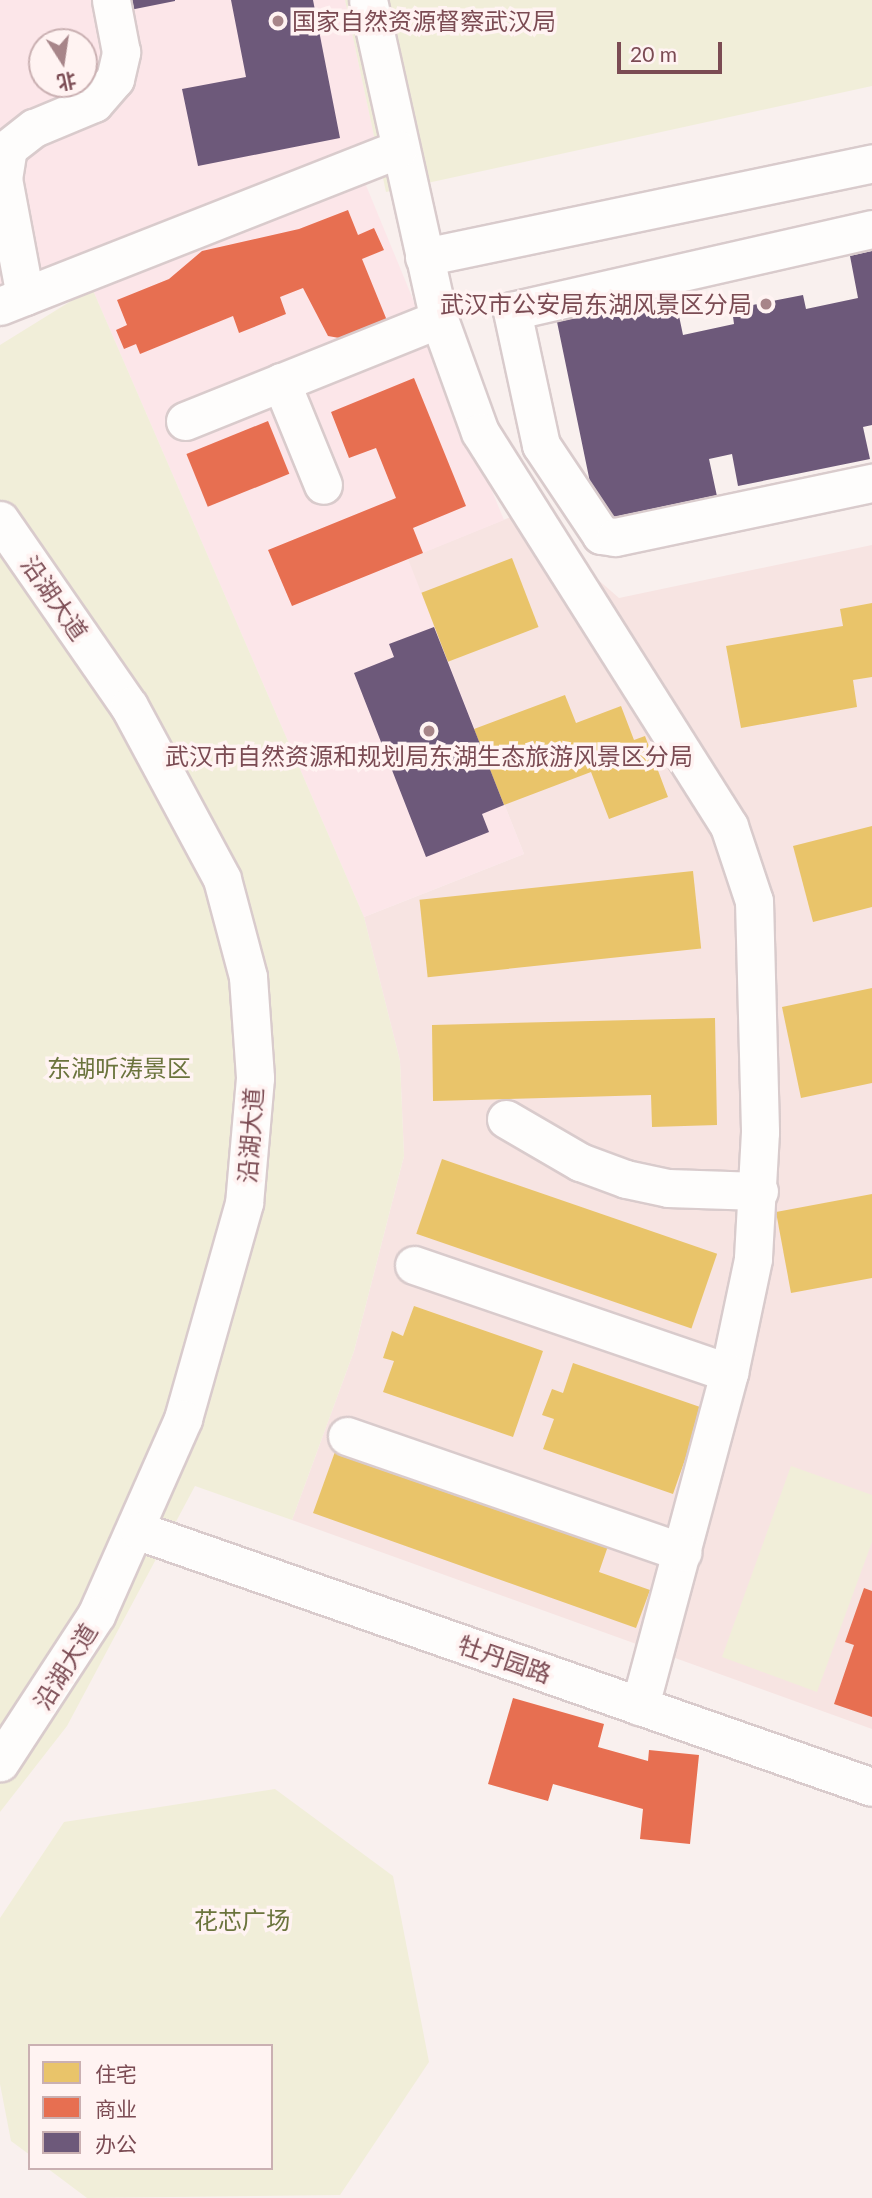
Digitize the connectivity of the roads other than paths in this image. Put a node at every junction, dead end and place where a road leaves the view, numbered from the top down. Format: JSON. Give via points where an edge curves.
{"nodes":[{"id":1,"x":111,"y":0,"type":"edge"},
{"id":2,"x":368,"y":0,"type":"edge"},
{"id":3,"x":398,"y":149,"type":"junction"},
{"id":4,"x":872,"y":163,"type":"edge"},
{"id":5,"x":872,"y":229,"type":"edge"},
{"id":6,"x":424,"y":257,"type":"junction"},
{"id":7,"x":12,"y":301,"type":"edge"},
{"id":8,"x":439,"y":319,"type":"junction"},
{"id":9,"x":281,"y":382,"type":"junction"},
{"id":10,"x":185,"y":421,"type":"dead end"},
{"id":11,"x":872,"y":483,"type":"edge"},
{"id":12,"x":323,"y":485,"type":"dead end"},
{"id":13,"x":0,"y":520,"type":"edge"},
{"id":14,"x":506,"y":1119,"type":"dead end"},
{"id":15,"x":759,"y":1191,"type":"junction"},
{"id":16,"x":414,"y":1265,"type":"dead end"},
{"id":17,"x":730,"y":1373,"type":"junction"},
{"id":18,"x":347,"y":1436,"type":"dead end"},
{"id":19,"x":139,"y":1531,"type":"junction"},
{"id":20,"x":682,"y":1552,"type":"junction"},
{"id":21,"x":640,"y":1706,"type":"junction"},
{"id":22,"x":0,"y":1762,"type":"edge"},
{"id":23,"x":872,"y":1787,"type":"edge"}],
"edges":[{"from":1,"to":7,"type":"street","via":[[121,52],[115,79],[94,103],[34,128],[8,148],[3,179]]},
{"from":2,"to":3,"type":"street"},
{"from":3,"to":6,"type":"street"},
{"from":3,"to":7,"type":"street"},
{"from":4,"to":6,"type":"street"},
{"from":5,"to":11,"type":"street","via":[[512,311],[541,445],[601,535],[615,537]]},
{"from":6,"to":8,"type":"street"},
{"from":8,"to":9,"type":"street"},
{"from":8,"to":15,"type":"street","via":[[480,432],[729,826],[749,875],[758,936]]},
{"from":9,"to":10,"type":"street"},
{"from":9,"to":12,"type":"street"},
{"from":13,"to":19,"type":"street","name":"沿湖大道","via":[[129,706],[197,827],[222,879],[248,977],[255,1078],[244,1203],[203,1357]]},
{"from":14,"to":15,"type":"street","via":[[580,1162],[626,1178],[668,1188]]},
{"from":15,"to":17,"type":"street"},
{"from":16,"to":17,"type":"street"},
{"from":17,"to":20,"type":"street"},
{"from":18,"to":20,"type":"street"},
{"from":19,"to":21,"type":"street","name":"牡丹园路"},
{"from":19,"to":22,"type":"street","name":"沿湖大道","via":[[57,1683]]},
{"from":20,"to":21,"type":"street"},
{"from":21,"to":23,"type":"street","name":"牡丹园路"}]}
